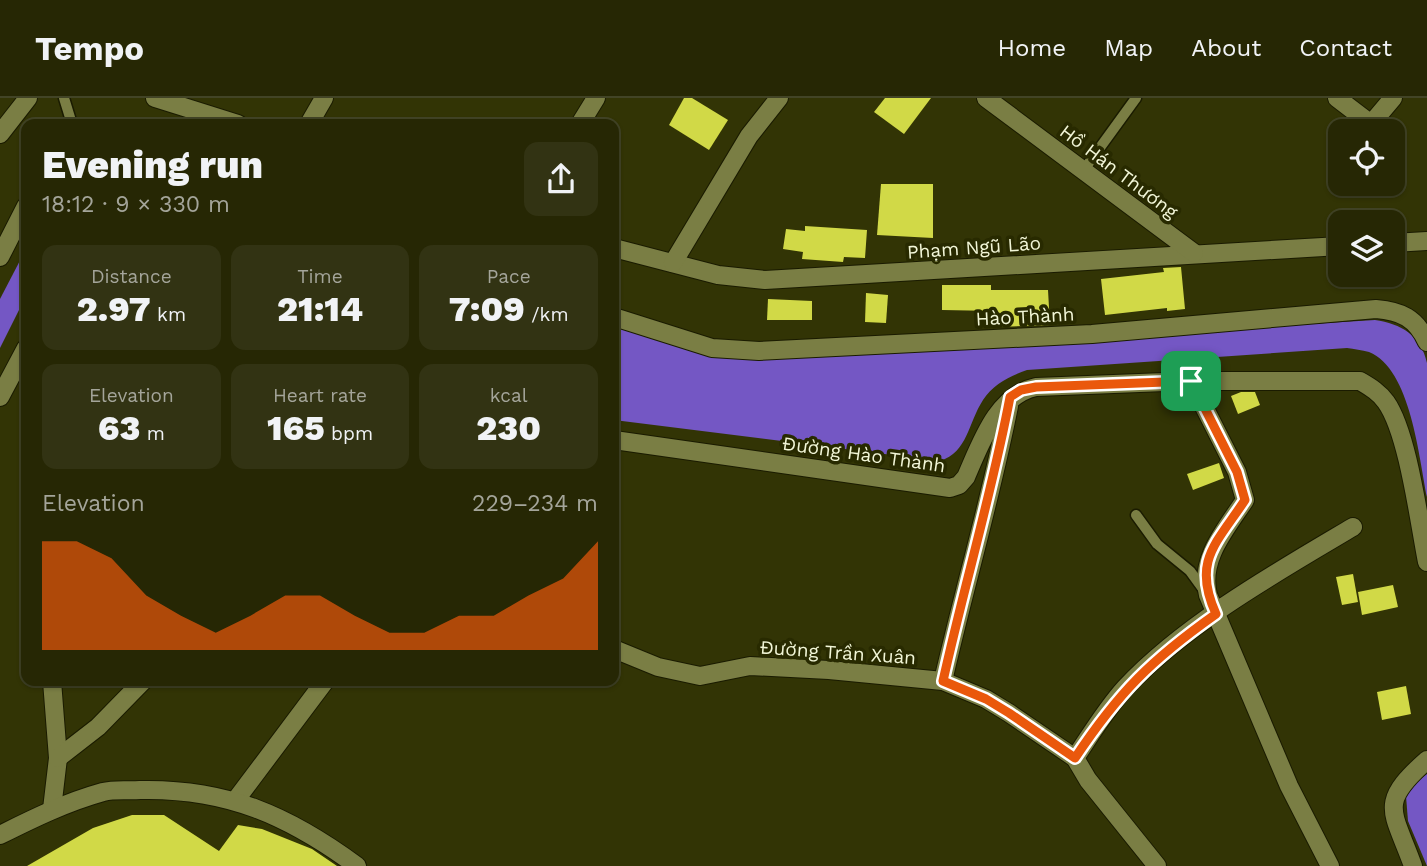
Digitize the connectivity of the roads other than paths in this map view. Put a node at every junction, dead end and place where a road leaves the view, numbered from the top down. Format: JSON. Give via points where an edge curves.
{"nodes":[{"id":1,"x":28,"y":98,"type":"edge"},
{"id":2,"x":64,"y":98,"type":"edge"},
{"id":3,"x":155,"y":98,"type":"edge"},
{"id":4,"x":324,"y":98,"type":"edge"},
{"id":5,"x":596,"y":98,"type":"edge"},
{"id":6,"x":779,"y":98,"type":"edge"},
{"id":7,"x":986,"y":98,"type":"edge"},
{"id":8,"x":1136,"y":98,"type":"edge"},
{"id":9,"x":1337,"y":98,"type":"edge"},
{"id":10,"x":1393,"y":98,"type":"edge"},
{"id":11,"x":70,"y":119,"type":"edge"},
{"id":12,"x":222,"y":119,"type":"edge"},
{"id":13,"x":312,"y":119,"type":"edge"},
{"id":14,"x":583,"y":119,"type":"edge"},
{"id":15,"x":0,"y":134,"type":"edge"},
{"id":16,"x":1083,"y":171,"type":"junction"},
{"id":17,"x":21,"y":216,"type":"edge"},
{"id":18,"x":1427,"y":242,"type":"edge"},
{"id":19,"x":1405,"y":243,"type":"edge"},
{"id":20,"x":1328,"y":247,"type":"edge"},
{"id":21,"x":619,"y":249,"type":"edge"},
{"id":22,"x":1194,"y":253,"type":"junction"},
{"id":23,"x":0,"y":257,"type":"edge"},
{"id":24,"x":673,"y":263,"type":"junction"},
{"id":25,"x":619,"y":319,"type":"edge"},
{"id":26,"x":1427,"y":342,"type":"edge"},
{"id":27,"x":21,"y":357,"type":"edge"},
{"id":28,"x":1191,"y":381,"type":"junction"},
{"id":29,"x":0,"y":397,"type":"edge"},
{"id":30,"x":1010,"y":397,"type":"junction"},
{"id":31,"x":619,"y":441,"type":"edge"},
{"id":32,"x":1136,"y":515,"type":"dead end"},
{"id":33,"x":1353,"y":527,"type":"dead end"},
{"id":34,"x":1427,"y":562,"type":"edge"},
{"id":35,"x":1208,"y":595,"type":"junction"},
{"id":36,"x":1216,"y":614,"type":"junction"},
{"id":37,"x":619,"y":651,"type":"edge"},
{"id":38,"x":943,"y":681,"type":"junction"},
{"id":39,"x":52,"y":686,"type":"edge"},
{"id":40,"x":139,"y":686,"type":"edge"},
{"id":41,"x":321,"y":686,"type":"edge"},
{"id":42,"x":58,"y":758,"type":"junction"},
{"id":43,"x":1075,"y":758,"type":"junction"},
{"id":44,"x":1427,"y":760,"type":"edge"},
{"id":45,"x":235,"y":801,"type":"junction"},
{"id":46,"x":52,"y":809,"type":"junction"},
{"id":47,"x":0,"y":835,"type":"edge"},
{"id":48,"x":357,"y":866,"type":"edge"},
{"id":49,"x":1157,"y":866,"type":"edge"},
{"id":50,"x":1330,"y":866,"type":"edge"},
{"id":51,"x":1413,"y":866,"type":"edge"}],
"edges":[{"from":1,"to":15,"type":"street"},
{"from":2,"to":11,"type":"lane"},
{"from":3,"to":12,"type":"street"},
{"from":4,"to":13,"type":"street"},
{"from":5,"to":14,"type":"street"},
{"from":6,"to":24,"type":"street","via":[[749,136]]},
{"from":7,"to":16,"type":"street","name":"Hồ Hán Thương"},
{"from":8,"to":16,"type":"lane"},
{"from":9,"to":10,"type":"street","via":[[1371,124]]},
{"from":16,"to":22,"type":"street","name":"Hồ Hán Thương"},
{"from":17,"to":23,"type":"street"},
{"from":18,"to":19,"type":"street"},
{"from":20,"to":22,"type":"street","name":"Phạm Ngũ Lão"},
{"from":21,"to":24,"type":"street","name":"Phạm Ngũ Lão"},
{"from":22,"to":24,"type":"street","name":"Phạm Ngũ Lão","via":[[765,280],[718,275]]},
{"from":25,"to":26,"type":"street","name":"Hào Thành","via":[[712,348],[759,351],[1093,334],[1376,309],[1408,317]]},
{"from":27,"to":29,"type":"street"},
{"from":28,"to":30,"type":"street","via":[[1036,387]]},
{"from":28,"to":34,"type":"street","via":[[1349,379],[1374,389],[1392,413],[1407,461]]},
{"from":28,"to":35,"type":"street","via":[[1237,472],[1245,500],[1209,558],[1205,572]]},
{"from":30,"to":31,"type":"street","name":"Đường Hào Thành","via":[[966,477],[950,488]]},
{"from":30,"to":38,"type":"street","via":[[996,472]]},
{"from":32,"to":35,"type":"lane","via":[[1157,544],[1190,571]]},
{"from":33,"to":36,"type":"street"},
{"from":35,"to":36,"type":"street"},
{"from":36,"to":43,"type":"street","via":[[1140,673],[1106,711]]},
{"from":36,"to":50,"type":"street","via":[[1289,786]]},
{"from":37,"to":38,"type":"street","name":"Đường Trần Xuân","via":[[658,667],[700,676],[750,666]]},
{"from":38,"to":43,"type":"street","name":"Đường Trần Xuân","via":[[986,699]]},
{"from":39,"to":42,"type":"street"},
{"from":40,"to":42,"type":"street"},
{"from":41,"to":45,"type":"street"},
{"from":42,"to":46,"type":"street"},
{"from":43,"to":49,"type":"street","name":"Đường Trần Xuân"},
{"from":44,"to":51,"type":"street","via":[[1394,794],[1393,811]]},
{"from":45,"to":46,"type":"street","via":[[170,789],[106,791]]},
{"from":45,"to":48,"type":"street","via":[[269,811]]},
{"from":46,"to":47,"type":"street"}]}
